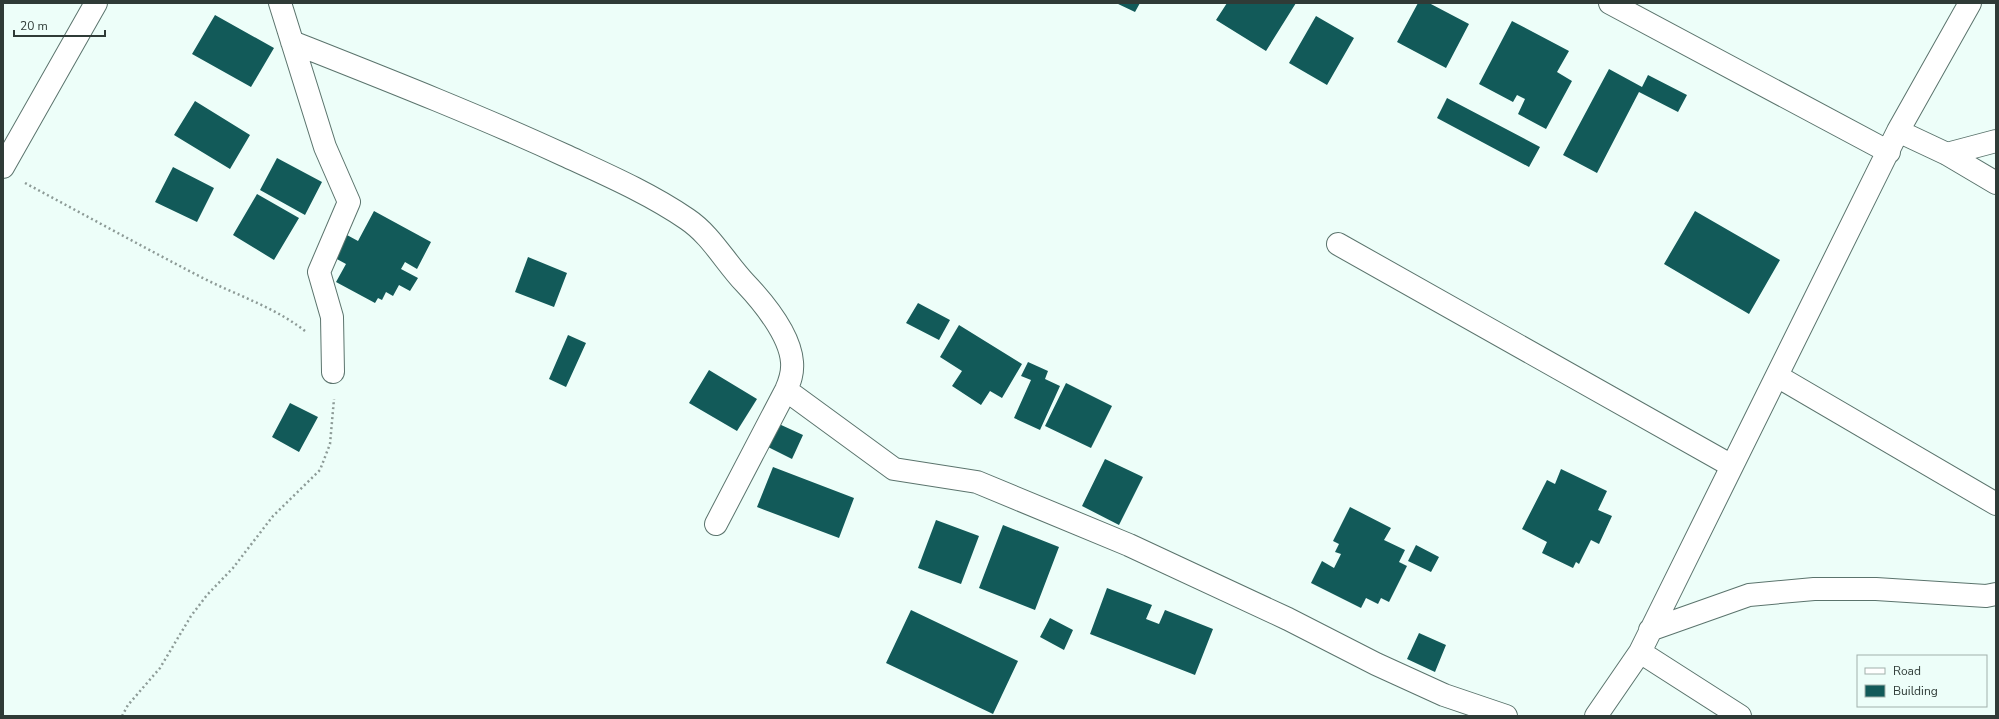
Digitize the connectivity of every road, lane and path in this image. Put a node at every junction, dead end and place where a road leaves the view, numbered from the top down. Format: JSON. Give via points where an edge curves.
{"nodes":[{"id":1,"x":96,"y":3,"type":"edge"},
{"id":2,"x":280,"y":3,"type":"edge"},
{"id":3,"x":1610,"y":3,"type":"edge"},
{"id":4,"x":1970,"y":3,"type":"edge"},
{"id":5,"x":292,"y":42,"type":"junction"},
{"id":6,"x":1898,"y":131,"type":"junction"},
{"id":7,"x":1996,"y":142,"type":"edge"},
{"id":8,"x":1889,"y":152,"type":"junction"},
{"id":9,"x":1947,"y":154,"type":"junction"},
{"id":10,"x":3,"y":167,"type":"edge"},
{"id":11,"x":24,"y":183,"type":"dead end"},
{"id":12,"x":1996,"y":183,"type":"edge"},
{"id":13,"x":1338,"y":244,"type":"dead end"},
{"id":14,"x":308,"y":334,"type":"dead end"},
{"id":15,"x":333,"y":372,"type":"joint"},
{"id":16,"x":1777,"y":376,"type":"junction"},
{"id":17,"x":786,"y":390,"type":"junction"},
{"id":18,"x":1732,"y":466,"type":"junction"},
{"id":19,"x":1996,"y":504,"type":"edge"},
{"id":20,"x":716,"y":524,"type":"dead end"},
{"id":21,"x":1996,"y":594,"type":"edge"},
{"id":22,"x":1650,"y":630,"type":"junction"},
{"id":23,"x":1640,"y":652,"type":"junction"},
{"id":24,"x":122,"y":716,"type":"edge"},
{"id":25,"x":1506,"y":716,"type":"edge"},
{"id":26,"x":1596,"y":716,"type":"edge"},
{"id":27,"x":1740,"y":716,"type":"edge"}],
"edges":[{"from":1,"to":10,"type":"street"},
{"from":2,"to":5,"type":"street"},
{"from":3,"to":8,"type":"street"},
{"from":4,"to":6,"type":"street"},
{"from":5,"to":15,"type":"street","via":[[325,147],[349,202],[320,272],[332,317]]},
{"from":5,"to":17,"type":"street","via":[[548,147],[688,219],[705,233],[762,301],[776,322],[792,361],[792,375]]},
{"from":6,"to":8,"type":"street"},
{"from":6,"to":9,"type":"street"},
{"from":7,"to":9,"type":"street"},
{"from":8,"to":16,"type":"street"},
{"from":9,"to":12,"type":"street"},
{"from":11,"to":14,"type":"path","via":[[201,278],[246,297],[291,321]]},
{"from":13,"to":18,"type":"street"},
{"from":15,"to":24,"type":"path","via":[[334,406],[330,444],[320,470],[274,516],[233,568],[207,594],[160,668]]},
{"from":16,"to":18,"type":"street"},
{"from":16,"to":19,"type":"street"},
{"from":17,"to":20,"type":"street"},
{"from":17,"to":25,"type":"street","via":[[894,469],[977,482],[1129,545],[1444,695]]},
{"from":18,"to":22,"type":"street"},
{"from":21,"to":22,"type":"street","via":[[1986,596],[1868,589],[1814,589],[1749,595]]},
{"from":22,"to":23,"type":"street"},
{"from":23,"to":26,"type":"street"},
{"from":23,"to":27,"type":"street"}]}
